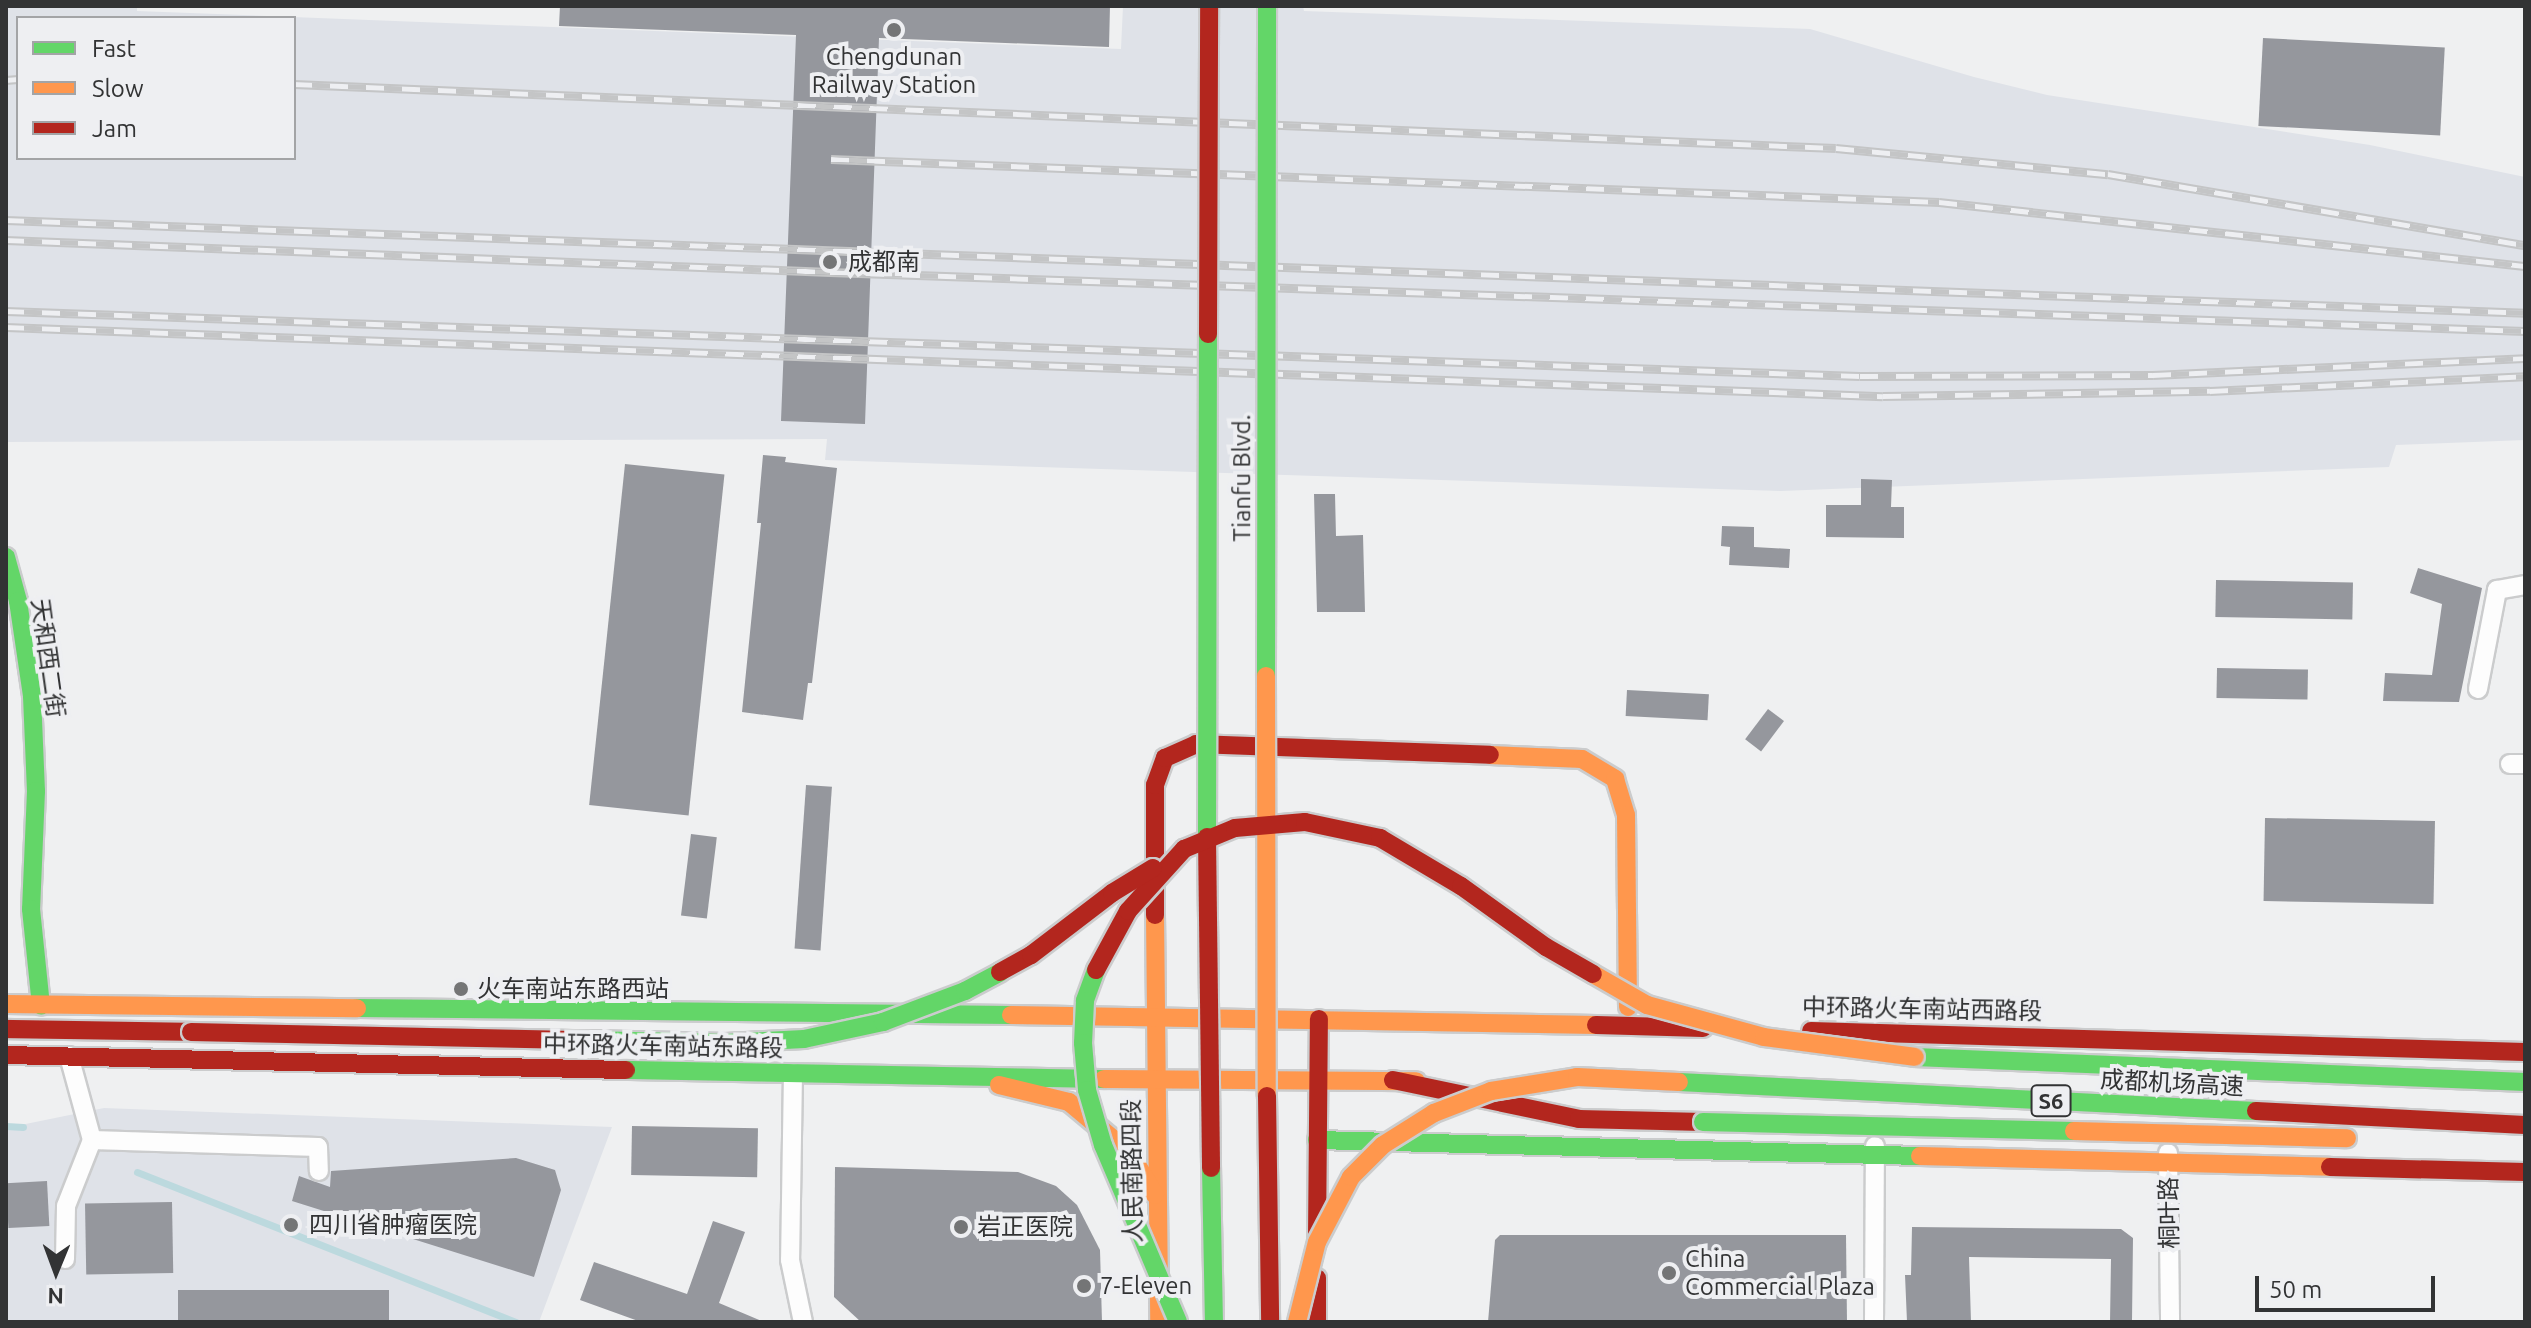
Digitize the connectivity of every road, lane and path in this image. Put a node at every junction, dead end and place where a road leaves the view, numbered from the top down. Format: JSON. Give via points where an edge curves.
{"nodes":[{"id":1,"x":1209,"y":6,"type":"edge"},
{"id":2,"x":1267,"y":6,"type":"edge"},
{"id":3,"x":6,"y":557,"type":"edge"},
{"id":4,"x":2525,"y":585,"type":"edge"},
{"id":5,"x":2478,"y":689,"type":"dead end"},
{"id":6,"x":1184,"y":849,"type":"junction"},
{"id":7,"x":6,"y":1004,"type":"edge"},
{"id":8,"x":41,"y":1005,"type":"junction"},
{"id":9,"x":1154,"y":1018,"type":"junction"},
{"id":10,"x":1319,"y":1019,"type":"junction"},
{"id":11,"x":1628,"y":1026,"type":"junction"},
{"id":12,"x":6,"y":1029,"type":"edge"},
{"id":13,"x":2525,"y":1052,"type":"edge"},
{"id":14,"x":6,"y":1055,"type":"edge"},
{"id":15,"x":69,"y":1056,"type":"junction"},
{"id":16,"x":793,"y":1073,"type":"junction"},
{"id":17,"x":1154,"y":1077,"type":"junction"},
{"id":18,"x":972,"y":1078,"type":"junction"},
{"id":19,"x":1319,"y":1078,"type":"junction"},
{"id":20,"x":1393,"y":1080,"type":"junction"},
{"id":21,"x":2525,"y":1082,"type":"edge"},
{"id":22,"x":1876,"y":1091,"type":"junction"},
{"id":23,"x":2168,"y":1104,"type":"junction"},
{"id":24,"x":2525,"y":1115,"type":"edge"},
{"id":25,"x":2525,"y":1125,"type":"edge"},
{"id":26,"x":2525,"y":1137,"type":"edge"},
{"id":27,"x":2374,"y":1138,"type":"dead end"},
{"id":28,"x":2404,"y":1138,"type":"dead end"},
{"id":29,"x":92,"y":1140,"type":"junction"},
{"id":30,"x":1317,"y":1140,"type":"junction"},
{"id":31,"x":1874,"y":1157,"type":"junction"},
{"id":32,"x":2169,"y":1165,"type":"junction"},
{"id":33,"x":319,"y":1171,"type":"dead end"},
{"id":34,"x":2525,"y":1172,"type":"edge"},
{"id":35,"x":1158,"y":1199,"type":"junction"},
{"id":36,"x":65,"y":1259,"type":"dead end"},
{"id":37,"x":803,"y":1322,"type":"edge"},
{"id":38,"x":1159,"y":1322,"type":"edge"},
{"id":39,"x":1178,"y":1322,"type":"edge"},
{"id":40,"x":1214,"y":1322,"type":"edge"},
{"id":41,"x":1270,"y":1322,"type":"edge"},
{"id":42,"x":1297,"y":1322,"type":"edge"},
{"id":43,"x":1317,"y":1322,"type":"edge"},
{"id":44,"x":1874,"y":1322,"type":"edge"},
{"id":45,"x":2170,"y":1322,"type":"edge"}],
"edges":[{"from":1,"to":40,"type":"main road","name":"Tianfu Blvd.","bridge":true,"via":[[1207,948]]},
{"from":2,"to":41,"type":"main road","name":"Tianfu Blvd.","bridge":true,"via":[[1265,950]]},
{"from":3,"to":8,"type":"main road","name":"天和西二街","via":[[32,696],[36,791],[31,909]]},
{"from":4,"to":5,"type":"street","via":[[2497,590]]},
{"from":6,"to":12,"type":"main road","name":"成都机场高速","bridge":true,"via":[[1112,893],[1031,955],[965,991],[883,1022],[804,1039],[726,1043]]},
{"from":6,"to":21,"type":"main road","name":"成都机场高速","number":"S6","bridge":true,"via":[[1235,828],[1305,822],[1380,838],[1461,886],[1546,947],[1647,1005],[1764,1037],[1915,1057]]},
{"from":6,"to":39,"type":"main road","bridge":true,"via":[[1128,911],[1098,965],[1085,1001],[1083,1043],[1087,1090],[1103,1145]]},
{"from":7,"to":8,"type":"main road","name":"中环路火车南站东路段"},
{"from":8,"to":9,"type":"main road","name":"中环路火车南站东路段"},
{"from":9,"to":10,"type":"main road","name":"中环路火车南站东路段"},
{"from":9,"to":11,"type":"main road","name":"人民南路四段","via":[[1155,785],[1165,758],[1196,744],[1582,759],[1615,779],[1626,815]]},
{"from":9,"to":17,"type":"main road","name":"人民南路四段"},
{"from":10,"to":11,"type":"main road","name":"中环路火车南站西路段"},
{"from":10,"to":19,"type":"main road"},
{"from":11,"to":13,"type":"main road","name":"中环路火车南站西路段"},
{"from":14,"to":15,"type":"main road","name":"中环路火车南站东路段"},
{"from":15,"to":16,"type":"main road","name":"中环路火车南站东路段"},
{"from":15,"to":29,"type":"street"},
{"from":16,"to":18,"type":"main road","name":"中环路火车南站东路段"},
{"from":16,"to":37,"type":"street","via":[[790,1260]]},
{"from":17,"to":18,"type":"main road","name":"中环路火车南站东路段"},
{"from":17,"to":19,"type":"main road","name":"中环路火车南站东路段"},
{"from":17,"to":35,"type":"main road","name":"人民南路四段"},
{"from":18,"to":35,"type":"main road","via":[[1069,1102],[1130,1153]]},
{"from":19,"to":20,"type":"main road"},
{"from":19,"to":30,"type":"main road"},
{"from":20,"to":22,"type":"main road"},
{"from":20,"to":27,"type":"main road","bridge":true,"via":[[1579,1119]]},
{"from":22,"to":23,"type":"main road"},
{"from":22,"to":31,"type":"street"},
{"from":23,"to":24,"type":"main road"},
{"from":23,"to":32,"type":"street","name":"桐叶路"},
{"from":25,"to":42,"type":"main road","name":"成都机场高速","number":"S6","bridge":true,"via":[[1577,1077],[1491,1091],[1434,1113],[1383,1145],[1351,1177],[1317,1242]]},
{"from":26,"to":28,"type":"main road"},
{"from":29,"to":33,"type":"street","via":[[318,1147]]},
{"from":29,"to":36,"type":"street","via":[[66,1206]]},
{"from":30,"to":31,"type":"main road"},
{"from":30,"to":43,"type":"main road"},
{"from":31,"to":32,"type":"main road"},
{"from":31,"to":44,"type":"street"},
{"from":32,"to":34,"type":"main road"},
{"from":32,"to":45,"type":"street","name":"桐叶路"},
{"from":35,"to":38,"type":"main road","name":"人民南路四段"}]}
